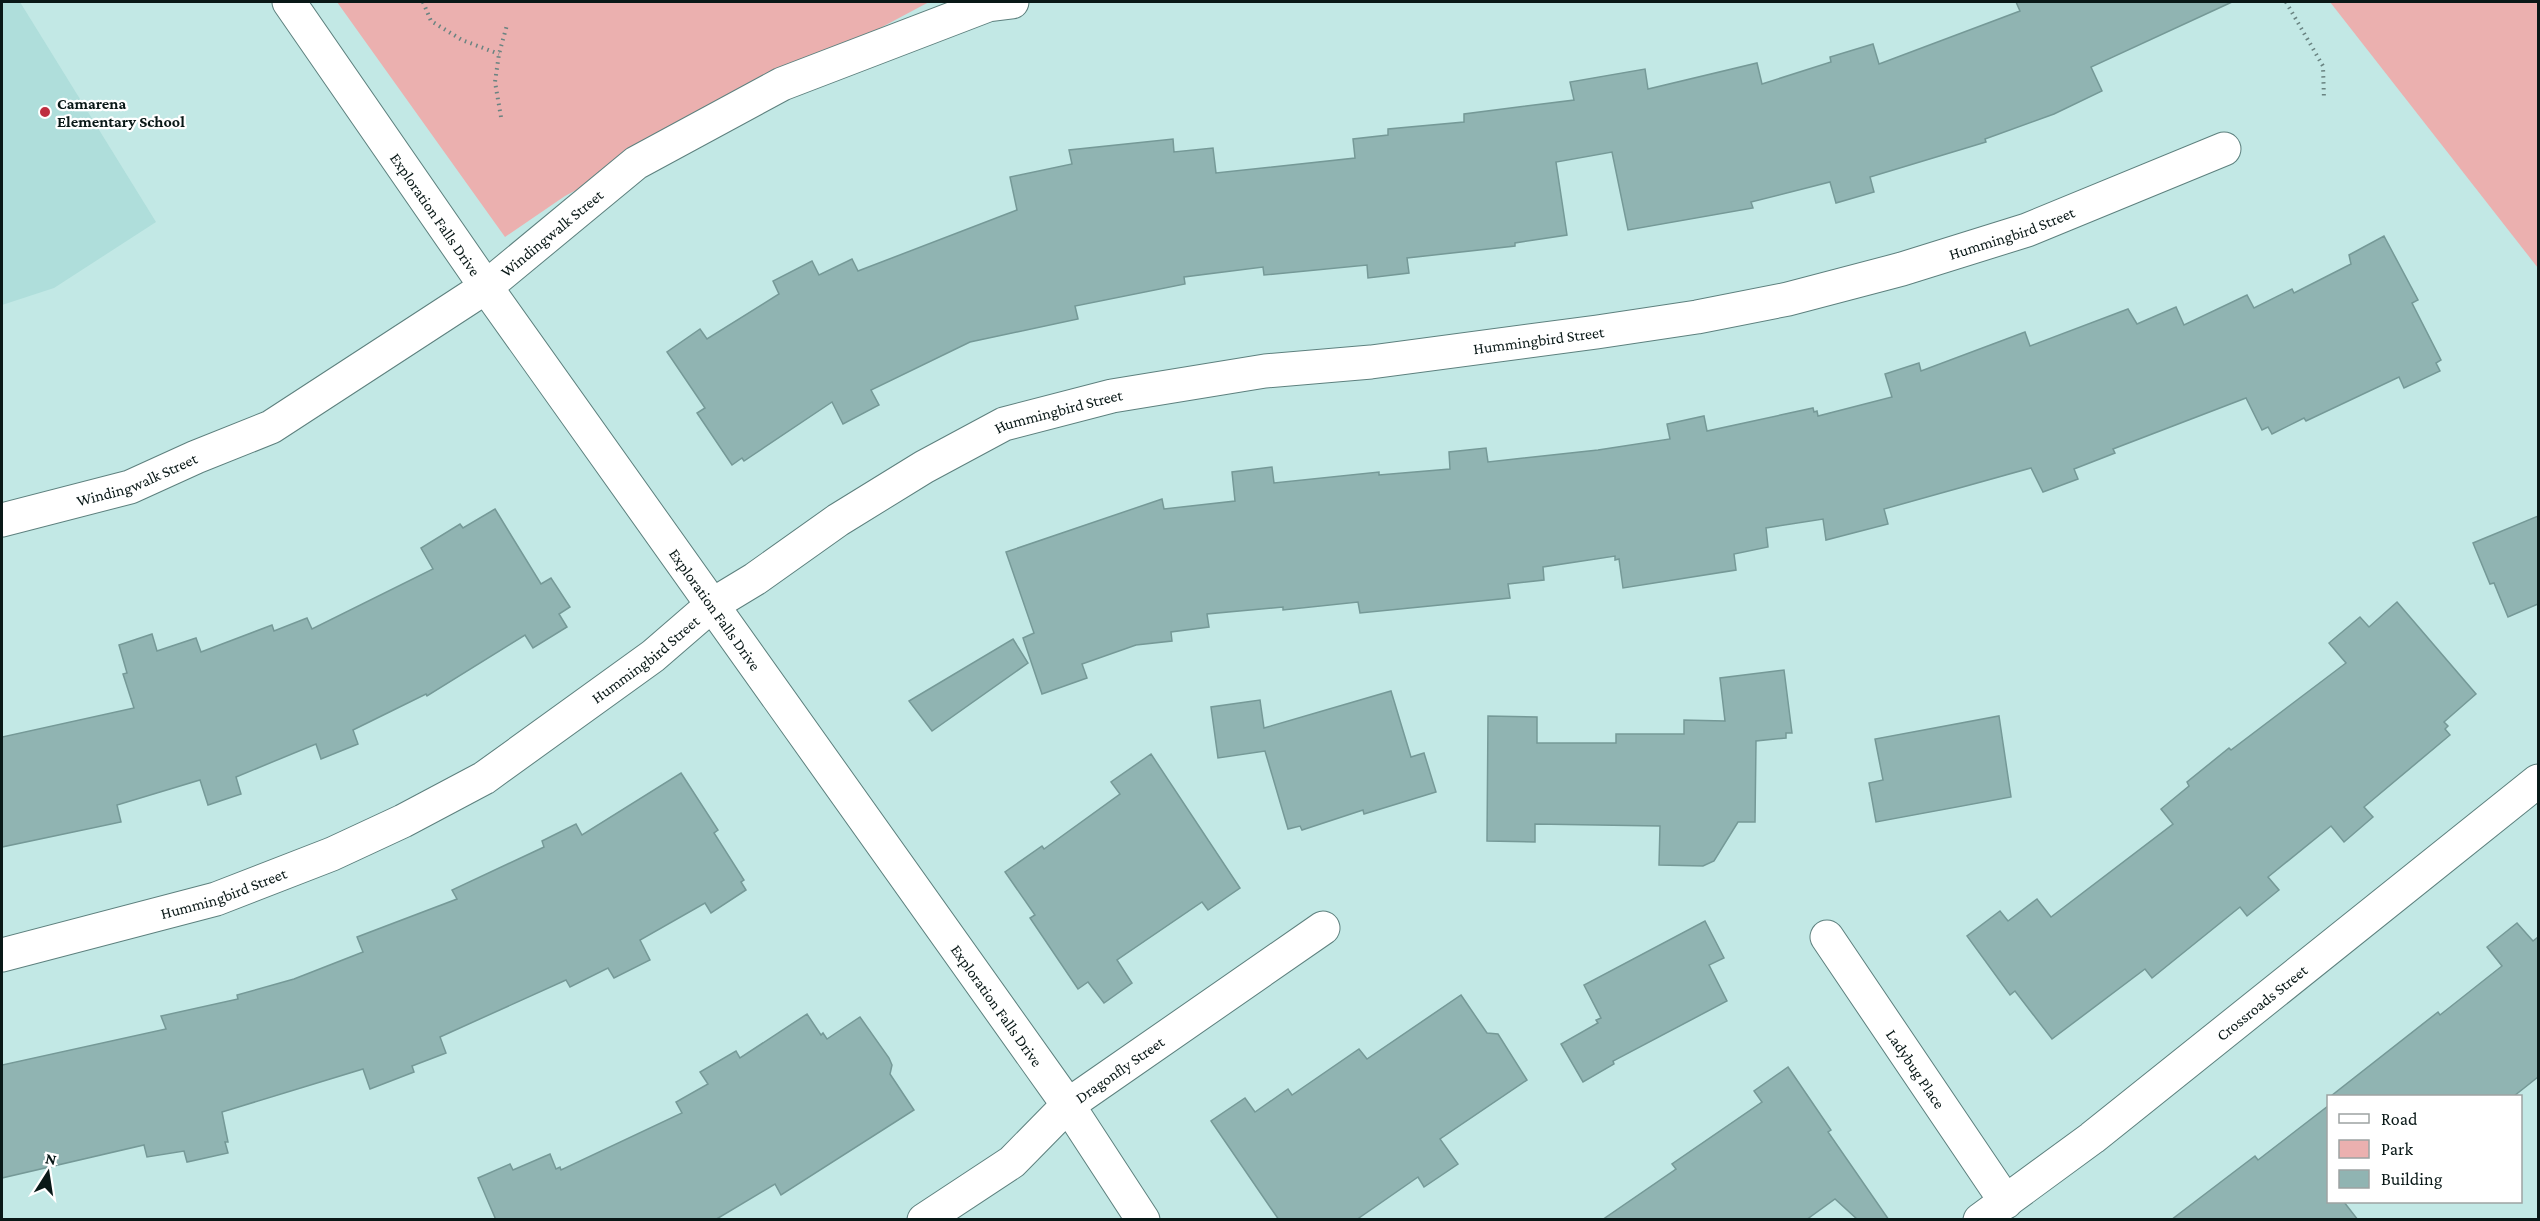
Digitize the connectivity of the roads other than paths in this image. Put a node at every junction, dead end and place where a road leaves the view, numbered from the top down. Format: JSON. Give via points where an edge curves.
{"nodes":[{"id":1,"x":289,"y":2,"type":"edge"},
{"id":2,"x":1012,"y":2,"type":"edge"},
{"id":3,"x":2224,"y":149,"type":"dead end"},
{"id":4,"x":486,"y":287,"type":"junction"},
{"id":5,"x":2,"y":520,"type":"edge"},
{"id":6,"x":712,"y":605,"type":"junction"},
{"id":7,"x":2538,"y":781,"type":"edge"},
{"id":8,"x":1323,"y":928,"type":"dead end"},
{"id":9,"x":1827,"y":937,"type":"dead end"},
{"id":10,"x":2,"y":955,"type":"edge"},
{"id":11,"x":1068,"y":1105,"type":"junction"},
{"id":12,"x":1993,"y":1211,"type":"edge"},
{"id":13,"x":924,"y":1220,"type":"edge"},
{"id":14,"x":1143,"y":1220,"type":"edge"}],
"edges":[{"from":1,"to":4,"type":"street","name":"Exploration Falls Drive"},
{"from":2,"to":4,"type":"street","name":"Windingwalk Street","via":[[988,5],[771,89],[636,164]]},
{"from":3,"to":6,"type":"street","name":"Hummingbird Street","via":[[2018,232],[1902,269],[1788,299],[1697,317],[1542,339],[1371,362],[1265,371],[1112,396],[1004,424],[857,508]]},
{"from":4,"to":5,"type":"street","name":"Windingwalk Street","via":[[271,427],[130,488]]},
{"from":4,"to":6,"type":"street","name":"Exploration Falls Drive"},
{"from":6,"to":10,"type":"street","name":"Hummingbird Street","via":[[653,656],[484,778],[403,821],[332,854],[216,899]]},
{"from":6,"to":11,"type":"street","name":"Exploration Falls Drive"},
{"from":7,"to":12,"type":"street","name":"Crossroads Street","via":[[2092,1138]]},
{"from":8,"to":11,"type":"street","name":"Dragonfly Street"},
{"from":9,"to":12,"type":"street","name":"Ladybug Place"},
{"from":11,"to":13,"type":"street","name":"Dragonfly Street","via":[[1012,1162]]},
{"from":11,"to":14,"type":"street","name":"Exploration Falls Drive"}]}
